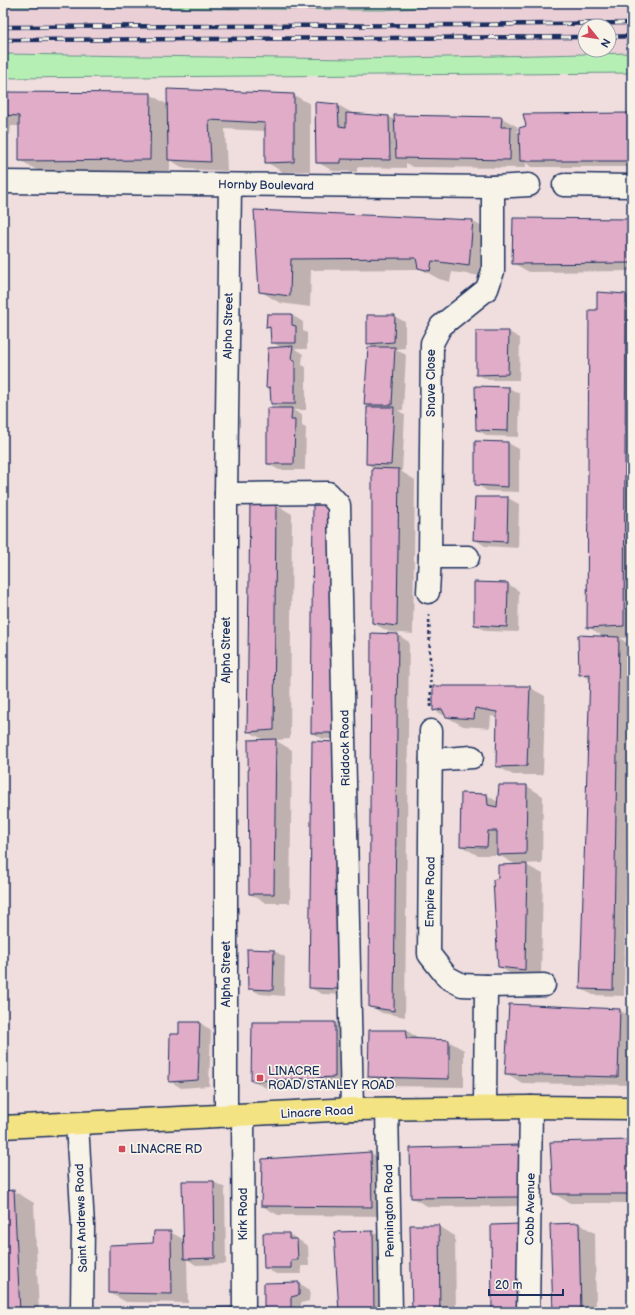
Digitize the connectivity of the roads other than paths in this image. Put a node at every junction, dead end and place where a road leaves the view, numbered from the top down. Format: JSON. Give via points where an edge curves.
{"nodes":[{"id":1,"x":3,"y":182,"type":"edge"},
{"id":2,"x":230,"y":185,"type":"junction"},
{"id":3,"x":529,"y":185,"type":"dead end"},
{"id":4,"x":564,"y":185,"type":"dead end"},
{"id":5,"x":632,"y":186,"type":"edge"},
{"id":6,"x":493,"y":187,"type":"junction"},
{"id":7,"x":226,"y":494,"type":"junction"},
{"id":8,"x":430,"y":557,"type":"junction"},
{"id":9,"x":468,"y":557,"type":"dead end"},
{"id":10,"x":428,"y":592,"type":"road end"},
{"id":11,"x":431,"y":731,"type":"road end"},
{"id":12,"x":472,"y":757,"type":"dead end"},
{"id":13,"x":431,"y":760,"type":"junction"},
{"id":14,"x":544,"y":984,"type":"dead end"},
{"id":15,"x":486,"y":986,"type":"junction"},
{"id":16,"x":485,"y":1107,"type":"junction"},
{"id":17,"x":531,"y":1107,"type":"junction"},
{"id":18,"x":632,"y":1108,"type":"edge"},
{"id":19,"x":352,"y":1109,"type":"junction"},
{"id":20,"x":387,"y":1109,"type":"junction"},
{"id":21,"x":234,"y":1116,"type":"junction"},
{"id":22,"x":77,"y":1124,"type":"junction"},
{"id":23,"x":3,"y":1128,"type":"edge"},
{"id":24,"x":82,"y":1312,"type":"edge"},
{"id":25,"x":244,"y":1312,"type":"edge"},
{"id":26,"x":391,"y":1312,"type":"edge"},
{"id":27,"x":528,"y":1312,"type":"edge"}],
"edges":[{"from":1,"to":2,"type":"street","name":"Hornby Boulevard"},
{"from":2,"to":6,"type":"street","name":"Hornby Boulevard"},
{"from":2,"to":7,"type":"street","name":"Alpha Street"},
{"from":3,"to":6,"type":"street","name":"Hornby Boulevard"},
{"from":4,"to":5,"type":"street"},
{"from":6,"to":8,"type":"street","name":"Snave Close","via":[[493,271],[488,289],[441,326],[432,343]]},
{"from":7,"to":19,"type":"street","name":"Riddock Road","via":[[328,493],[339,505]]},
{"from":7,"to":21,"type":"street","name":"Alpha Street"},
{"from":8,"to":9,"type":"street"},
{"from":8,"to":10,"type":"street","name":"Snave Close"},
{"from":11,"to":13,"type":"street","name":"Empire Road"},
{"from":12,"to":13,"type":"street"},
{"from":13,"to":15,"type":"street","name":"Empire Road","via":[[429,954],[447,977],[462,985]]},
{"from":14,"to":15,"type":"street","name":"Empire Road"},
{"from":15,"to":16,"type":"street"},
{"from":16,"to":17,"type":"main road","name":"Linacre Road"},
{"from":16,"to":20,"type":"main road","name":"Linacre Road"},
{"from":17,"to":18,"type":"main road","name":"Linacre Road"},
{"from":17,"to":27,"type":"street","name":"Cobb Avenue"},
{"from":19,"to":20,"type":"main road","name":"Linacre Road"},
{"from":19,"to":21,"type":"main road","name":"Linacre Road"},
{"from":20,"to":26,"type":"street","name":"Pennington Road"},
{"from":21,"to":22,"type":"main road","name":"Linacre Road"},
{"from":21,"to":25,"type":"street","name":"Kirk Road"},
{"from":22,"to":23,"type":"main road","name":"Linacre Road"},
{"from":22,"to":24,"type":"street","name":"Saint Andrews Road","via":[[83,1226]]}]}
